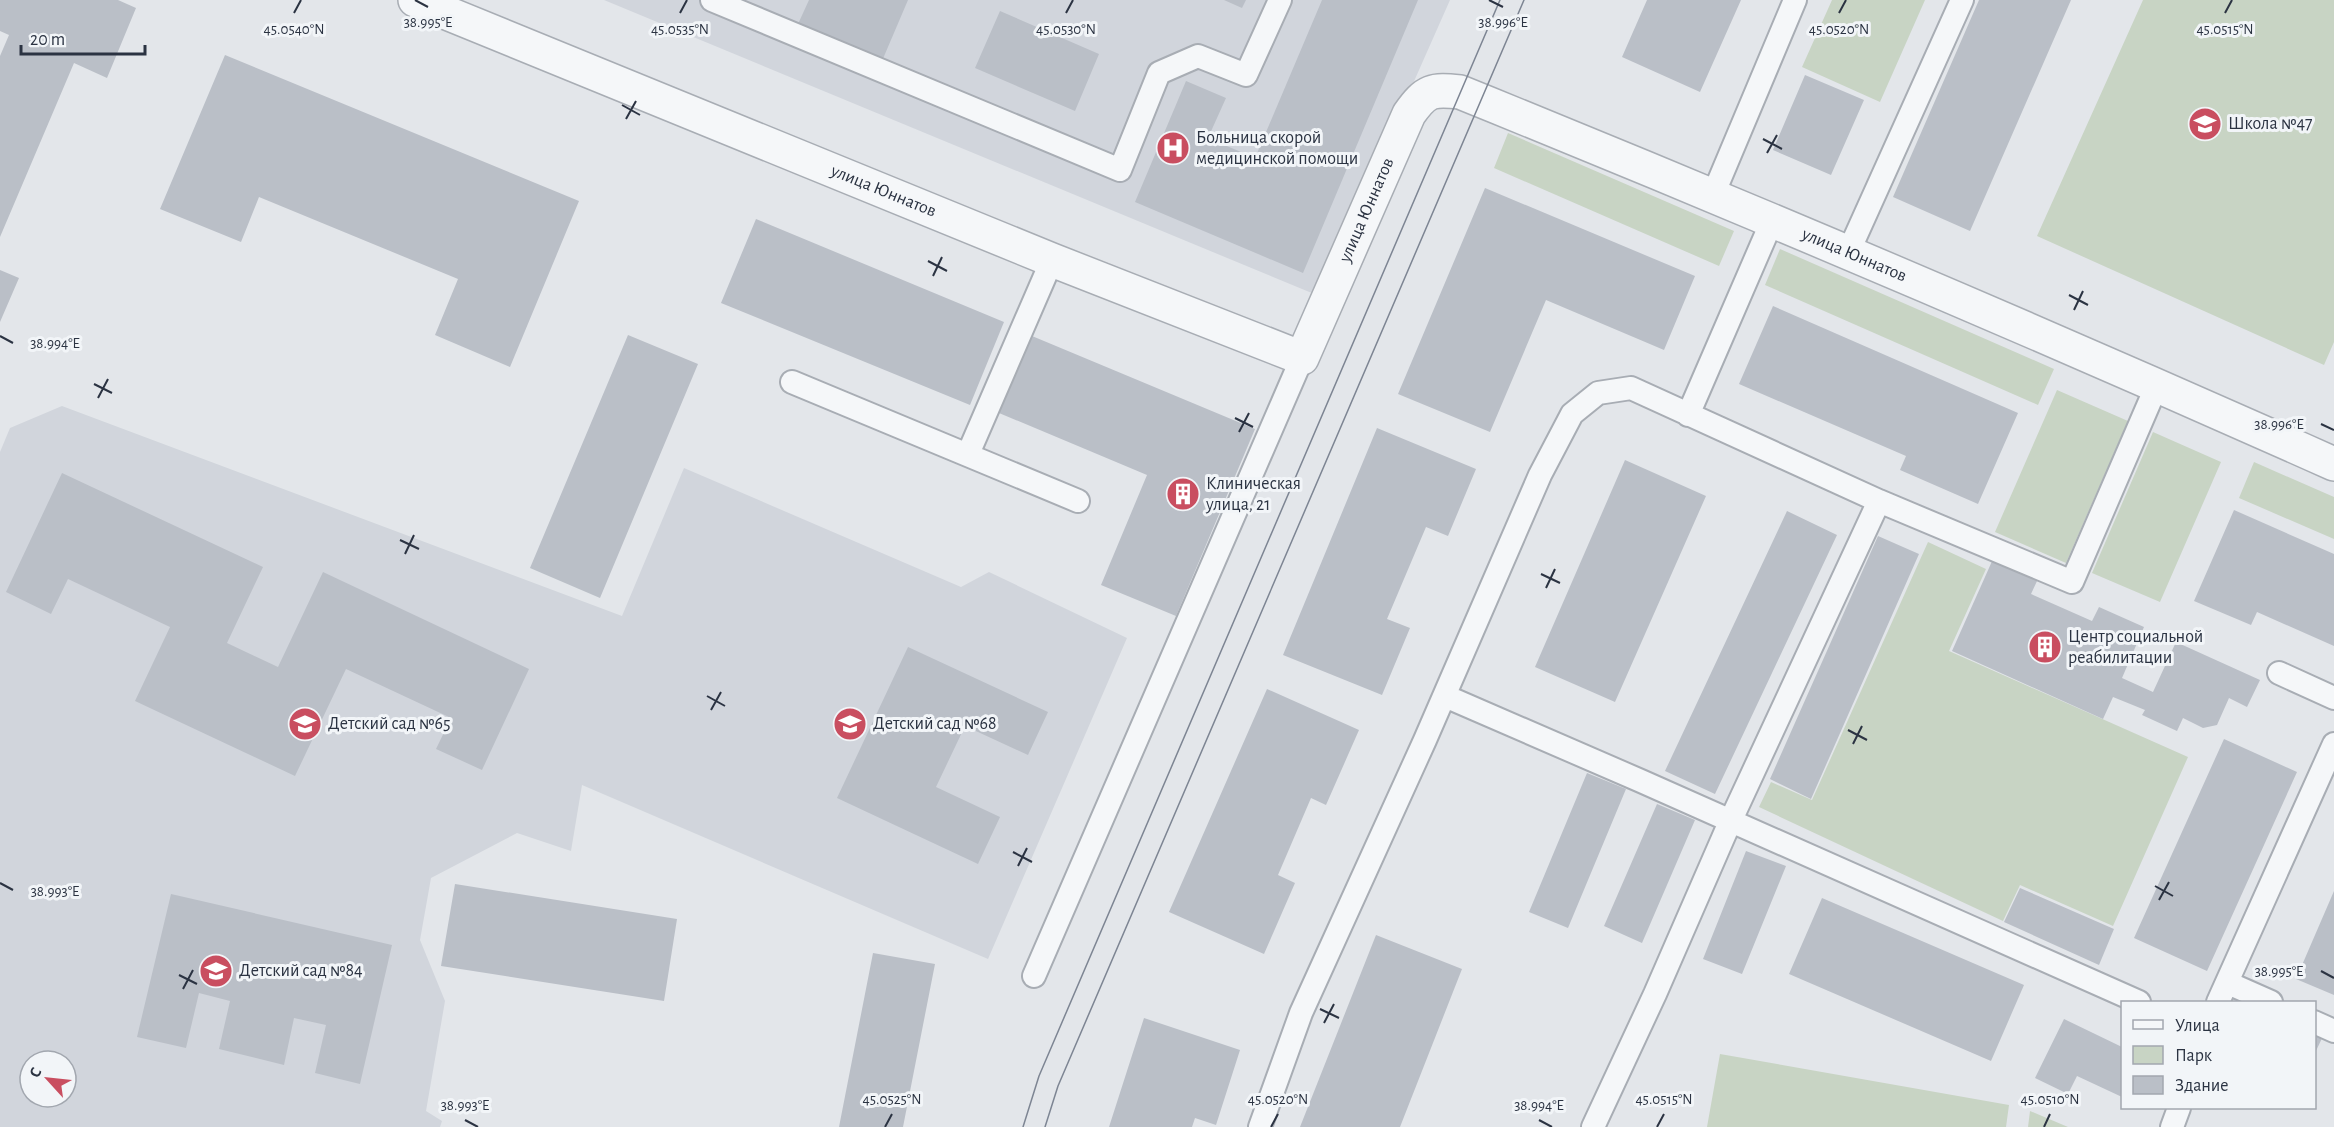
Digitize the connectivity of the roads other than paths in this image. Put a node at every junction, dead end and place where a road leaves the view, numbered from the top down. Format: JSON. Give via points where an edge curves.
{"nodes":[{"id":1,"x":415,"y":0,"type":"edge"},
{"id":2,"x":712,"y":0,"type":"edge"},
{"id":3,"x":1280,"y":0,"type":"edge"},
{"id":4,"x":1795,"y":0,"type":"edge"},
{"id":5,"x":1962,"y":0,"type":"edge"},
{"id":6,"x":1713,"y":195,"type":"junction"},
{"id":7,"x":1772,"y":220,"type":"junction"},
{"id":8,"x":1848,"y":253,"type":"junction"},
{"id":9,"x":1052,"y":260,"type":"junction"},
{"id":10,"x":1302,"y":358,"type":"junction"},
{"id":11,"x":792,"y":382,"type":"dead end"},
{"id":12,"x":2157,"y":385,"type":"junction"},
{"id":13,"x":1688,"y":415,"type":"junction"},
{"id":14,"x":968,"y":454,"type":"junction"},
{"id":15,"x":2334,"y":465,"type":"edge"},
{"id":16,"x":1078,"y":501,"type":"dead end"},
{"id":17,"x":1879,"y":501,"type":"junction"},
{"id":18,"x":2279,"y":674,"type":"dead end"},
{"id":19,"x":1445,"y":696,"type":"junction"},
{"id":20,"x":2334,"y":698,"type":"edge"},
{"id":21,"x":2334,"y":744,"type":"edge"},
{"id":22,"x":1730,"y":822,"type":"junction"},
{"id":23,"x":1035,"y":976,"type":"dead end"},
{"id":24,"x":2223,"y":993,"type":"edge"},
{"id":25,"x":2137,"y":1001,"type":"edge"},
{"id":26,"x":2266,"y":1001,"type":"edge"},
{"id":27,"x":2316,"y":1023,"type":"edge"},
{"id":28,"x":2334,"y":1031,"type":"edge"},
{"id":29,"x":2178,"y":1109,"type":"edge"},
{"id":30,"x":1260,"y":1127,"type":"edge"},
{"id":31,"x":1593,"y":1127,"type":"edge"},
{"id":32,"x":2172,"y":1127,"type":"edge"}],
"edges":[{"from":1,"to":9,"type":"street","name":"улица Юннатов"},
{"from":2,"to":3,"type":"lane","via":[[1120,170],[1160,73],[1198,56],[1246,75]]},
{"from":4,"to":6,"type":"lane"},
{"from":5,"to":8,"type":"lane"},
{"from":6,"to":7,"type":"street","name":"улица Юннатов"},
{"from":6,"to":10,"type":"street","name":"улица Юннатов","via":[[1460,92],[1434,90],[1424,95],[1409,114]]},
{"from":7,"to":8,"type":"street","name":"улица Юннатов"},
{"from":7,"to":13,"type":"lane"},
{"from":8,"to":12,"type":"street","name":"улица Юннатов"},
{"from":9,"to":10,"type":"street","name":"улица Юннатов"},
{"from":9,"to":14,"type":"lane"},
{"from":10,"to":23,"type":"lane"},
{"from":11,"to":14,"type":"lane"},
{"from":12,"to":15,"type":"street","name":"улица Юннатов"},
{"from":12,"to":17,"type":"lane","via":[[2072,582]]},
{"from":13,"to":17,"type":"lane"},
{"from":13,"to":19,"type":"lane","via":[[1631,388],[1598,393],[1572,414],[1540,475]]},
{"from":14,"to":16,"type":"lane"},
{"from":17,"to":22,"type":"lane"},
{"from":18,"to":20,"type":"lane"},
{"from":19,"to":22,"type":"lane"},
{"from":19,"to":30,"type":"lane","via":[[1301,1013]]},
{"from":21,"to":24,"type":"lane"},
{"from":22,"to":25,"type":"lane"},
{"from":22,"to":31,"type":"lane"},
{"from":24,"to":26,"type":"lane"},
{"from":27,"to":28,"type":"lane"},
{"from":29,"to":32,"type":"lane"}]}
